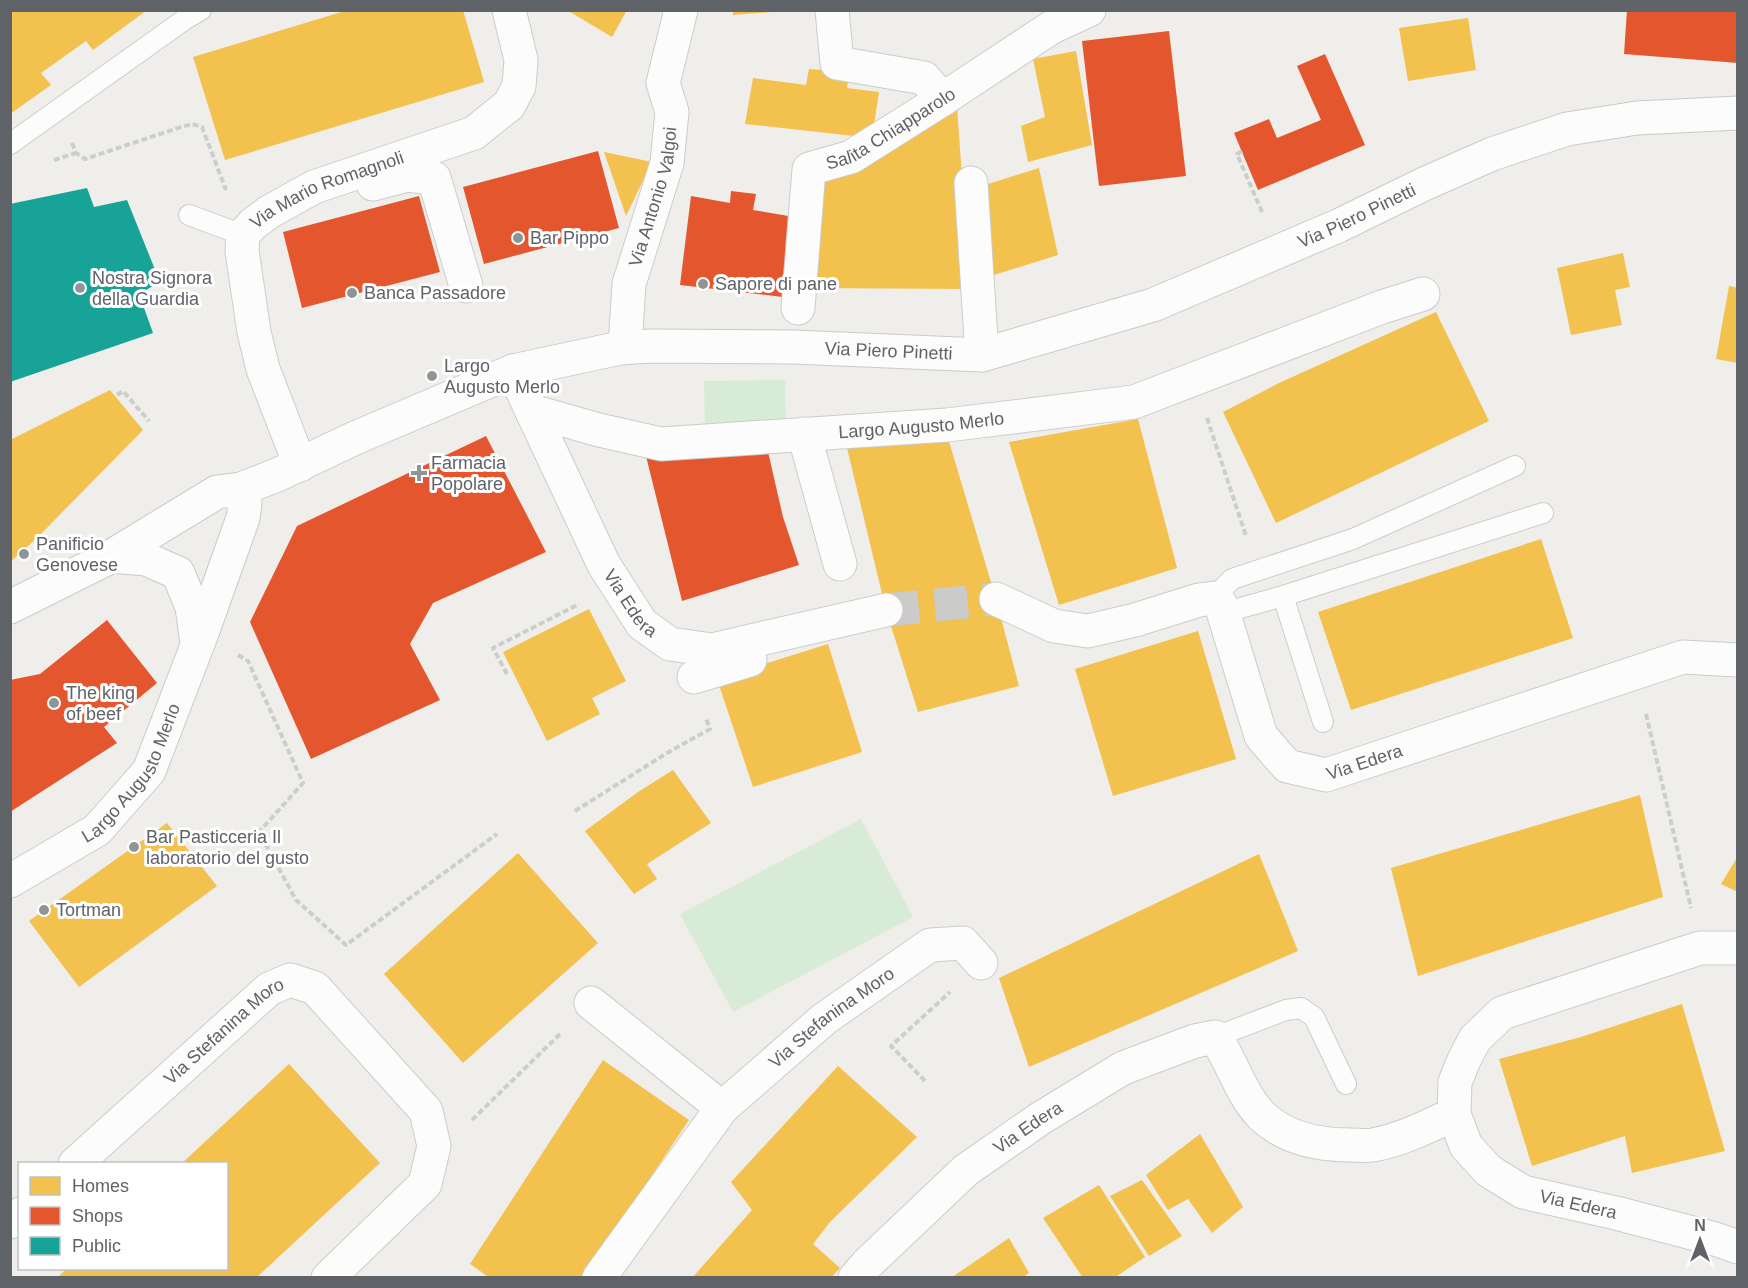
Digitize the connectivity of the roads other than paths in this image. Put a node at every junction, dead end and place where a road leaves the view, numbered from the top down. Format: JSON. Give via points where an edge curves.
{"nodes":[{"id":1,"x":201,"y":10,"type":"edge"},
{"id":2,"x":509,"y":10,"type":"edge"},
{"id":3,"x":681,"y":10,"type":"edge"},
{"id":4,"x":832,"y":10,"type":"edge"},
{"id":5,"x":1089,"y":10,"type":"edge"},
{"id":6,"x":943,"y":99,"type":"junction"},
{"id":7,"x":1737,"y":113,"type":"edge"},
{"id":8,"x":10,"y":144,"type":"edge"},
{"id":9,"x":971,"y":183,"type":"dead end"},
{"id":10,"x":314,"y":187,"type":"junction"},
{"id":11,"x":189,"y":215,"type":"dead end"},
{"id":12,"x":243,"y":235,"type":"junction"},
{"id":13,"x":466,"y":286,"type":"dead end"},
{"id":14,"x":1423,"y":294,"type":"dead end"},
{"id":15,"x":798,"y":308,"type":"dead end"},
{"id":16,"x":625,"y":347,"type":"junction"},
{"id":17,"x":982,"y":355,"type":"junction"},
{"id":18,"x":513,"y":371,"type":"junction"},
{"id":19,"x":532,"y":411,"type":"junction"},
{"id":20,"x":804,"y":434,"type":"junction"},
{"id":21,"x":300,"y":465,"type":"junction"},
{"id":22,"x":1515,"y":466,"type":"dead end"},
{"id":23,"x":241,"y":489,"type":"junction"},
{"id":24,"x":1543,"y":513,"type":"dead end"},
{"id":25,"x":112,"y":556,"type":"junction"},
{"id":26,"x":840,"y":564,"type":"dead end"},
{"id":27,"x":1283,"y":596,"type":"junction"},
{"id":28,"x":996,"y":599,"type":"tunnel mouth"},
{"id":29,"x":1218,"y":605,"type":"junction"},
{"id":30,"x":10,"y":607,"type":"edge"},
{"id":31,"x":197,"y":645,"type":"junction"},
{"id":32,"x":1737,"y":660,"type":"edge"},
{"id":33,"x":694,"y":677,"type":"dead end"},
{"id":34,"x":1323,"y":722,"type":"dead end"},
{"id":35,"x":10,"y":881,"type":"edge"},
{"id":36,"x":1737,"y":948,"type":"edge"},
{"id":37,"x":981,"y":963,"type":"road end"},
{"id":38,"x":591,"y":1003,"type":"road end"},
{"id":39,"x":1215,"y":1037,"type":"junction"},
{"id":40,"x":1346,"y":1084,"type":"dead end"},
{"id":41,"x":722,"y":1108,"type":"junction"},
{"id":42,"x":1454,"y":1114,"type":"junction"},
{"id":43,"x":77,"y":1162,"type":"edge"},
{"id":44,"x":1737,"y":1246,"type":"edge"},
{"id":45,"x":861,"y":1271,"type":"edge"},
{"id":46,"x":603,"y":1272,"type":"edge"},
{"id":47,"x":328,"y":1278,"type":"edge"}],
"edges":[{"from":1,"to":8,"type":"lane"},
{"from":2,"to":10,"type":"street","name":"Via Mario Romagnoli","via":[[521,60],[519,86],[509,105],[474,133]]},
{"from":3,"to":16,"type":"street","name":"Via Antonio Valgoi","via":[[663,83],[672,112],[667,163],[629,284]]},
{"from":4,"to":6,"type":"street","via":[[837,63],[924,78]]},
{"from":5,"to":6,"type":"street","name":"Salita Chiapparolo","via":[[1052,27]]},
{"from":6,"to":15,"type":"street","name":"Salita Chiapparolo","via":[[851,157],[809,169]]},
{"from":7,"to":17,"type":"street","name":"Via Piero Pinetti","via":[[1637,118],[1567,129],[1492,154],[1338,226],[1153,305]]},
{"from":9,"to":17,"type":"street"},
{"from":10,"to":12,"type":"street","name":"Via Mario Romagnoli","via":[[269,212]]},
{"from":10,"to":13,"type":"street","via":[[336,195],[407,175],[434,178]]},
{"from":11,"to":12,"type":"lane"},
{"from":12,"to":21,"type":"street","name":"Via Mario Romagnoli","via":[[254,332],[263,369]]},
{"from":14,"to":20,"type":"street","name":"Largo Augusto Merlo","via":[[1134,402],[947,425]]},
{"from":16,"to":17,"type":"street","name":"Via Piero Pinetti","via":[[794,347]]},
{"from":16,"to":18,"type":"street"},
{"from":18,"to":19,"type":"street","name":"Via Edera"},
{"from":18,"to":21,"type":"street"},
{"from":19,"to":20,"type":"street","name":"Largo Augusto Merlo","via":[[661,444]]},
{"from":19,"to":33,"type":"street","name":"Via Edera","via":[[604,565],[642,624],[670,644],[712,650],[878,612],[860,628]]},
{"from":20,"to":26,"type":"street"},
{"from":21,"to":23,"type":"street"},
{"from":22,"to":29,"type":"lane","via":[[1353,539],[1232,579]]},
{"from":23,"to":25,"type":"street","via":[[217,492]]},
{"from":23,"to":31,"type":"street","name":"Largo Augusto Merlo","via":[[245,503],[243,518]]},
{"from":24,"to":27,"type":"lane"},
{"from":25,"to":30,"type":"street"},
{"from":25,"to":31,"type":"street","via":[[146,559],[178,573],[192,607]]},
{"from":27,"to":29,"type":"lane"},
{"from":27,"to":34,"type":"lane"},
{"from":28,"to":29,"type":"street","via":[[1054,626],[1088,630],[1199,600]]},
{"from":29,"to":32,"type":"street","name":"Via Edera","via":[[1261,736],[1287,766],[1326,775],[1683,657]]},
{"from":31,"to":35,"type":"street","name":"Largo Augusto Merlo","via":[[149,771],[97,830]]},
{"from":36,"to":42,"type":"street","name":"Via Edera","via":[[1700,948],[1502,1013],[1475,1039],[1464,1060],[1455,1082]]},
{"from":37,"to":41,"type":"street","name":"Via Stefanina Moro","via":[[963,943],[930,945],[824,1019]]},
{"from":38,"to":41,"type":"street"},
{"from":39,"to":40,"type":"lane","name":"Via Edera","via":[[1301,1008],[1314,1017]]},
{"from":39,"to":42,"type":"street","via":[[1262,1115],[1289,1135],[1325,1145],[1373,1145],[1416,1132]]},
{"from":39,"to":45,"type":"street","name":"Via Edera","via":[[1123,1068],[1041,1118],[966,1170]]},
{"from":41,"to":46,"type":"street","name":"Via Stefanina Moro"},
{"from":42,"to":44,"type":"street","name":"Via Edera","via":[[1466,1146],[1489,1171],[1523,1192]]},
{"from":43,"to":47,"type":"street","name":"Via Stefanina Moro","via":[[269,988],[290,980],[315,988],[426,1111],[434,1146],[425,1184]]}]}
